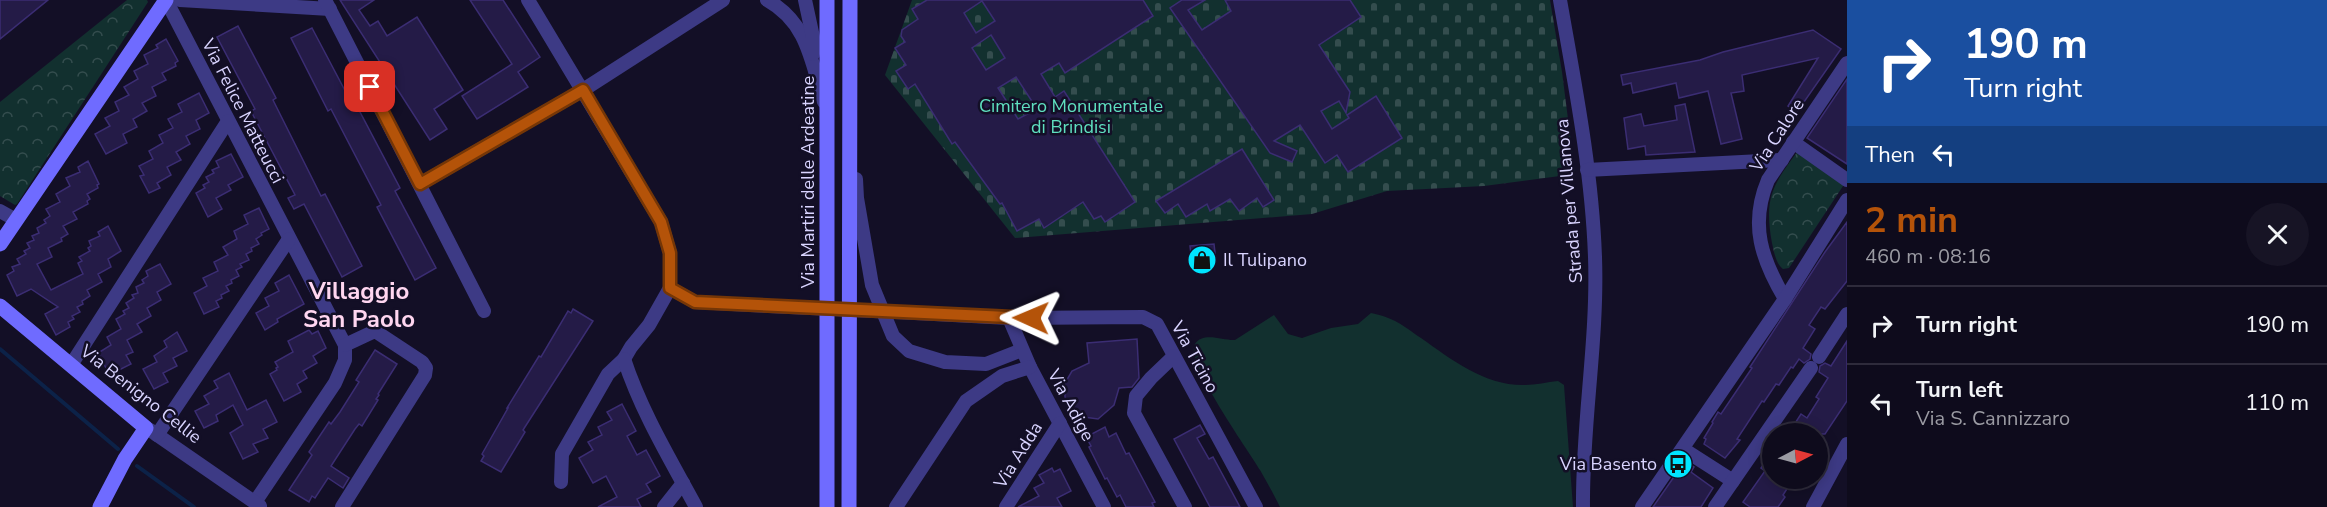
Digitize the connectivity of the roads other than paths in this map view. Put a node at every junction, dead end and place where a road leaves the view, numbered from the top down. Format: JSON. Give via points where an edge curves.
{"nodes":[{"id":1,"x":166,"y":0,"type":"edge"},
{"id":2,"x":180,"y":0,"type":"edge"},
{"id":3,"x":528,"y":0,"type":"edge"},
{"id":4,"x":723,"y":0,"type":"edge"},
{"id":5,"x":768,"y":0,"type":"edge"},
{"id":6,"x":805,"y":0,"type":"edge"},
{"id":7,"x":827,"y":0,"type":"edge"},
{"id":8,"x":850,"y":0,"type":"edge"},
{"id":9,"x":855,"y":0,"type":"edge"},
{"id":10,"x":1560,"y":0,"type":"edge"},
{"id":11,"x":328,"y":5,"type":"edge"},
{"id":12,"x":850,"y":16,"type":"junction"},
{"id":13,"x":813,"y":59,"type":"junction"},
{"id":14,"x":1847,"y":63,"type":"edge"},
{"id":15,"x":583,"y":90,"type":"junction"},
{"id":16,"x":849,"y":105,"type":"junction"},
{"id":17,"x":827,"y":111,"type":"junction"},
{"id":18,"x":228,"y":121,"type":"junction"},
{"id":19,"x":1793,"y":142,"type":"junction"},
{"id":20,"x":1782,"y":160,"type":"junction"},
{"id":21,"x":1587,"y":170,"type":"junction"},
{"id":22,"x":1847,"y":180,"type":"edge"},
{"id":23,"x":420,"y":184,"type":"junction"},
{"id":24,"x":1847,"y":200,"type":"edge"},
{"id":25,"x":0,"y":211,"type":"edge"},
{"id":26,"x":16,"y":220,"type":"junction"},
{"id":27,"x":289,"y":239,"type":"junction"},
{"id":28,"x":0,"y":244,"type":"edge"},
{"id":29,"x":670,"y":288,"type":"junction"},
{"id":30,"x":1785,"y":299,"type":"junction"},
{"id":31,"x":0,"y":306,"type":"edge"},
{"id":32,"x":484,"y":311,"type":"dead end"},
{"id":33,"x":1847,"y":314,"type":"edge"},
{"id":34,"x":1009,"y":318,"type":"junction"},
{"id":35,"x":345,"y":345,"type":"junction"},
{"id":36,"x":1022,"y":351,"type":"junction"},
{"id":37,"x":1174,"y":356,"type":"junction"},
{"id":38,"x":624,"y":359,"type":"junction"},
{"id":39,"x":71,"y":365,"type":"junction"},
{"id":40,"x":1030,"y":367,"type":"junction"},
{"id":41,"x":1060,"y":423,"type":"junction"},
{"id":42,"x":152,"y":431,"type":"junction"},
{"id":43,"x":1847,"y":444,"type":"edge"},
{"id":44,"x":1683,"y":449,"type":"junction"},
{"id":45,"x":561,"y":482,"type":"dead end"},
{"id":46,"x":1732,"y":482,"type":"junction"},
{"id":47,"x":683,"y":483,"type":"junction"},
{"id":48,"x":258,"y":504,"type":"edge"},
{"id":49,"x":1099,"y":504,"type":"edge"},
{"id":50,"x":100,"y":507,"type":"edge"},
{"id":51,"x":342,"y":507,"type":"edge"},
{"id":52,"x":664,"y":507,"type":"edge"},
{"id":53,"x":696,"y":507,"type":"edge"},
{"id":54,"x":827,"y":507,"type":"edge"},
{"id":55,"x":849,"y":507,"type":"edge"},
{"id":56,"x":896,"y":507,"type":"edge"},
{"id":57,"x":1006,"y":507,"type":"edge"},
{"id":58,"x":1185,"y":507,"type":"edge"},
{"id":59,"x":1256,"y":507,"type":"edge"},
{"id":60,"x":1583,"y":507,"type":"edge"},
{"id":61,"x":1642,"y":507,"type":"edge"},
{"id":62,"x":1715,"y":507,"type":"edge"},
{"id":63,"x":1813,"y":507,"type":"edge"}],
"edges":[{"from":1,"to":18,"type":"street","name":"Via Felice Matteucci"},
{"from":1,"to":26,"type":"street"},
{"from":2,"to":11,"type":"street"},
{"from":3,"to":15,"type":"street"},
{"from":4,"to":15,"type":"street"},
{"from":5,"to":13,"type":"street","via":[[783,9]]},
{"from":6,"to":13,"type":"street"},
{"from":7,"to":17,"type":"street","name":"Via Martiri delle Ardeatine"},
{"from":8,"to":12,"type":"street"},
{"from":9,"to":12,"type":"street"},
{"from":10,"to":21,"type":"street","name":"Strada per Villanova"},
{"from":11,"to":23,"type":"street"},
{"from":12,"to":16,"type":"street"},
{"from":13,"to":17,"type":"street"},
{"from":14,"to":19,"type":"street","name":"Via Calore"},
{"from":15,"to":23,"type":"street"},
{"from":15,"to":29,"type":"street","via":[[661,222],[670,253]]},
{"from":16,"to":36,"type":"street","via":[[857,198],[872,285],[893,336],[909,351],[945,362],[986,364]]},
{"from":16,"to":55,"type":"street"},
{"from":17,"to":54,"type":"street","name":"Via Martiri delle Ardeatine"},
{"from":18,"to":27,"type":"street","name":"Via Felice Matteucci"},
{"from":18,"to":39,"type":"street"},
{"from":19,"to":20,"type":"street","name":"Via Calore"},
{"from":19,"to":22,"type":"street"},
{"from":20,"to":21,"type":"street"},
{"from":20,"to":30,"type":"street","name":"Via Calore","via":[[1760,197],[1758,214],[1768,269]]},
{"from":21,"to":60,"type":"street","name":"Strada per Villanova","via":[[1595,295]]},
{"from":23,"to":32,"type":"street"},
{"from":24,"to":30,"type":"street"},
{"from":25,"to":26,"type":"street"},
{"from":26,"to":28,"type":"street"},
{"from":27,"to":35,"type":"street","name":"Via Felice Matteucci"},
{"from":27,"to":42,"type":"street"},
{"from":29,"to":34,"type":"street","name":"Via Ticino","bridge":true,"via":[[695,302]]},
{"from":29,"to":38,"type":"street","via":[[649,326]]},
{"from":30,"to":44,"type":"street"},
{"from":31,"to":39,"type":"street","name":"Via Benigno Cellie"},
{"from":33,"to":46,"type":"street"},
{"from":34,"to":36,"type":"street","name":"Via Adige"},
{"from":34,"to":37,"type":"street","name":"Via Ticino","via":[[1143,317],[1157,324]]},
{"from":35,"to":48,"type":"street","via":[[345,360],[335,383]]},
{"from":35,"to":51,"type":"street","via":[[375,331],[426,368]]},
{"from":36,"to":40,"type":"street","name":"Via Adige"},
{"from":37,"to":58,"type":"street","via":[[1136,396],[1134,412]]},
{"from":37,"to":59,"type":"street","name":"Via Ticino"},
{"from":38,"to":45,"type":"street","via":[[608,374],[562,454]]},
{"from":38,"to":47,"type":"street"},
{"from":39,"to":42,"type":"street","name":"Via Benigno Cellie"},
{"from":40,"to":41,"type":"street","name":"Via Adige"},
{"from":40,"to":56,"type":"street","via":[[1002,376],[966,401]]},
{"from":41,"to":49,"type":"street","name":"Via Adige"},
{"from":41,"to":57,"type":"street","name":"Via Adda"},
{"from":42,"to":48,"type":"street","name":"Via Benigno Cellie"},
{"from":42,"to":50,"type":"street","via":[[125,459]]},
{"from":43,"to":63,"type":"street"},
{"from":44,"to":46,"type":"street"},
{"from":44,"to":61,"type":"street"},
{"from":46,"to":62,"type":"street"},
{"from":47,"to":52,"type":"street"},
{"from":47,"to":53,"type":"street"}]}
